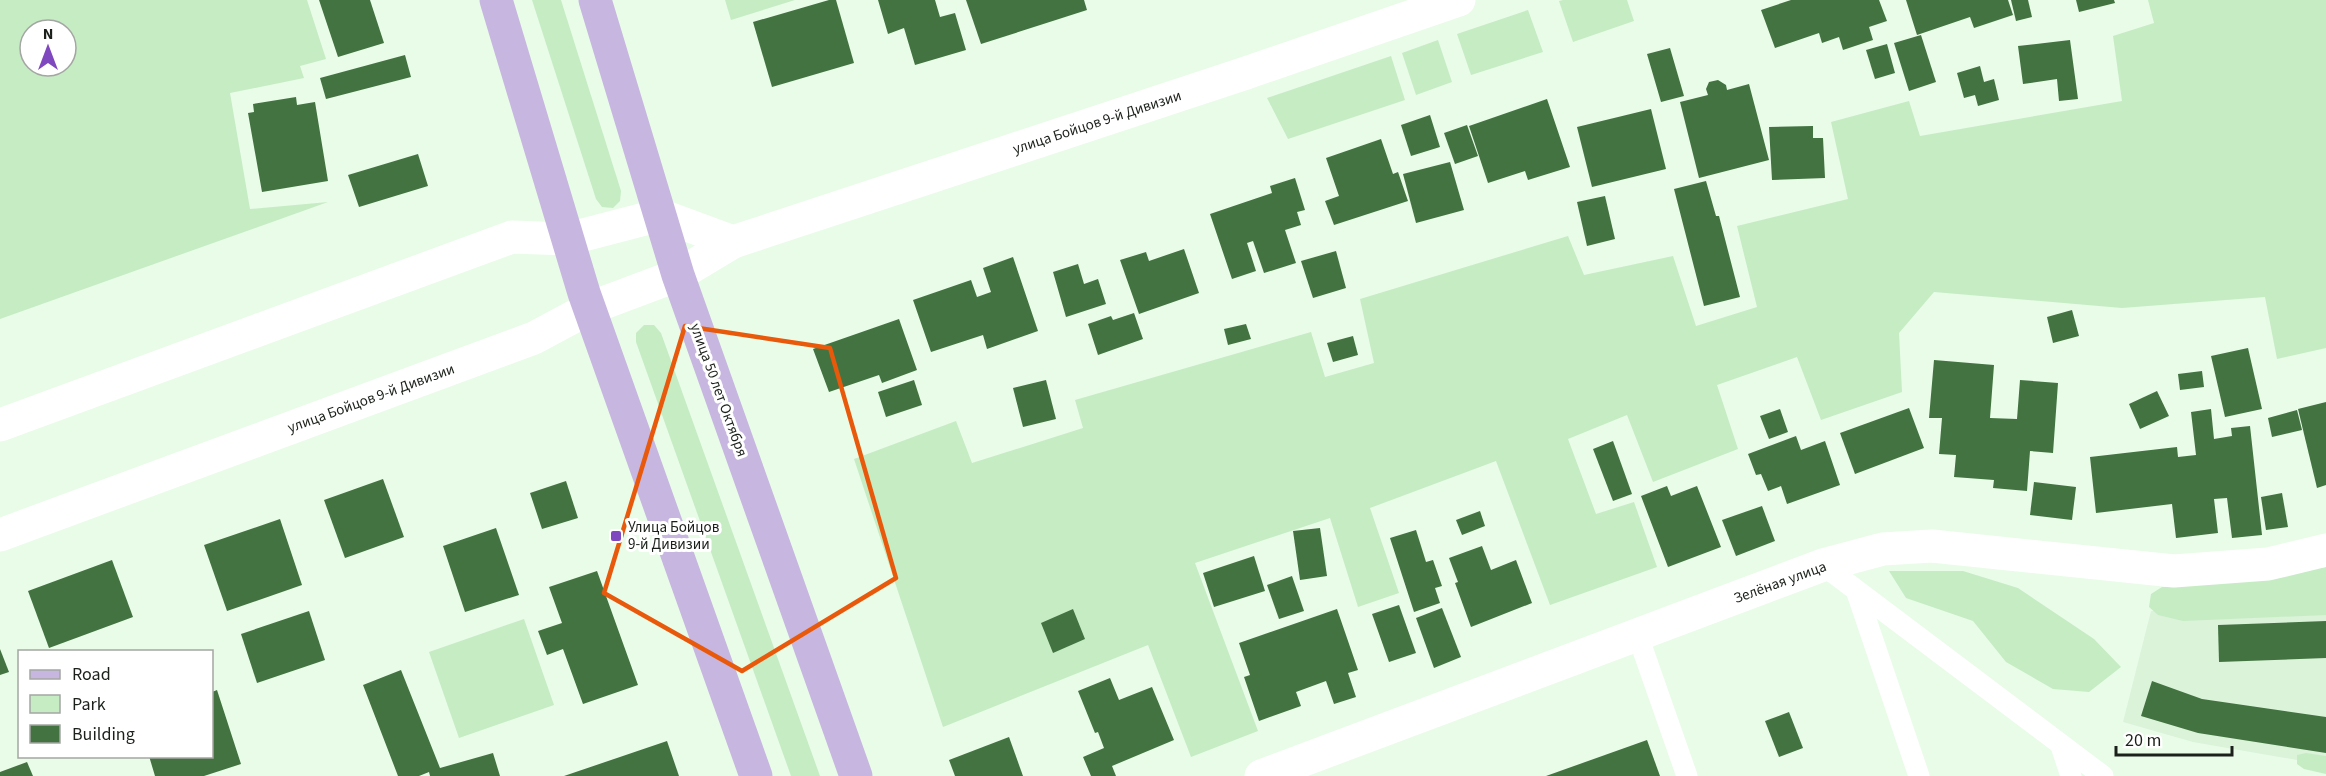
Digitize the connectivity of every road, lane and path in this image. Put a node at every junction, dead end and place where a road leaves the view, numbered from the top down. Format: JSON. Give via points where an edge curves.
{"nodes":[{"id":1,"x":496,"y":0,"type":"edge"},
{"id":2,"x":595,"y":0,"type":"edge"},
{"id":3,"x":1459,"y":0,"type":"edge"},
{"id":4,"x":660,"y":215,"type":"junction"},
{"id":5,"x":568,"y":239,"type":"junction"},
{"id":6,"x":733,"y":242,"type":"junction"},
{"id":7,"x":678,"y":275,"type":"junction"},
{"id":8,"x":590,"y":308,"type":"junction"},
{"id":9,"x":0,"y":425,"type":"edge"},
{"id":10,"x":0,"y":535,"type":"edge"},
{"id":11,"x":2326,"y":550,"type":"edge"},
{"id":12,"x":1823,"y":565,"type":"junction"},
{"id":13,"x":1857,"y":592,"type":"junction"},
{"id":14,"x":1638,"y":636,"type":"junction"},
{"id":15,"x":2061,"y":746,"type":"junction"},
{"id":16,"x":756,"y":776,"type":"edge"},
{"id":17,"x":856,"y":776,"type":"edge"},
{"id":18,"x":1261,"y":776,"type":"edge"},
{"id":19,"x":1687,"y":776,"type":"edge"},
{"id":20,"x":1918,"y":776,"type":"edge"},
{"id":21,"x":2071,"y":776,"type":"edge"},
{"id":22,"x":2103,"y":776,"type":"edge"}],
"edges":[{"from":1,"to":5,"type":"main road"},
{"from":2,"to":4,"type":"main road","name":"улица 50 лет Октября"},
{"from":3,"to":6,"type":"street","name":"улица Бойцов 9-й Дивизии"},
{"from":4,"to":5,"type":"street"},
{"from":4,"to":6,"type":"street"},
{"from":4,"to":7,"type":"main road","name":"улица 50 лет Октября"},
{"from":5,"to":8,"type":"main road"},
{"from":5,"to":9,"type":"street","via":[[512,237]]},
{"from":6,"to":7,"type":"street","name":"улица Бойцов 9-й Дивизии"},
{"from":7,"to":8,"type":"street","name":"улица Бойцов 9-й Дивизии"},
{"from":7,"to":17,"type":"main road","name":"улица 50 лет Октября"},
{"from":8,"to":10,"type":"street","name":"улица Бойцов 9-й Дивизии","via":[[534,338]]},
{"from":8,"to":16,"type":"main road"},
{"from":11,"to":12,"type":"street","name":"Зелёная улица","via":[[2268,564],[2174,571],[1932,546],[1883,549]]},
{"from":12,"to":13,"type":"lane"},
{"from":12,"to":14,"type":"street","name":"Зелёная улица"},
{"from":13,"to":15,"type":"lane"},
{"from":13,"to":20,"type":"lane"},
{"from":14,"to":18,"type":"street","name":"Зелёная улица"},
{"from":14,"to":19,"type":"lane"},
{"from":15,"to":21,"type":"lane"},
{"from":15,"to":22,"type":"lane"}]}
